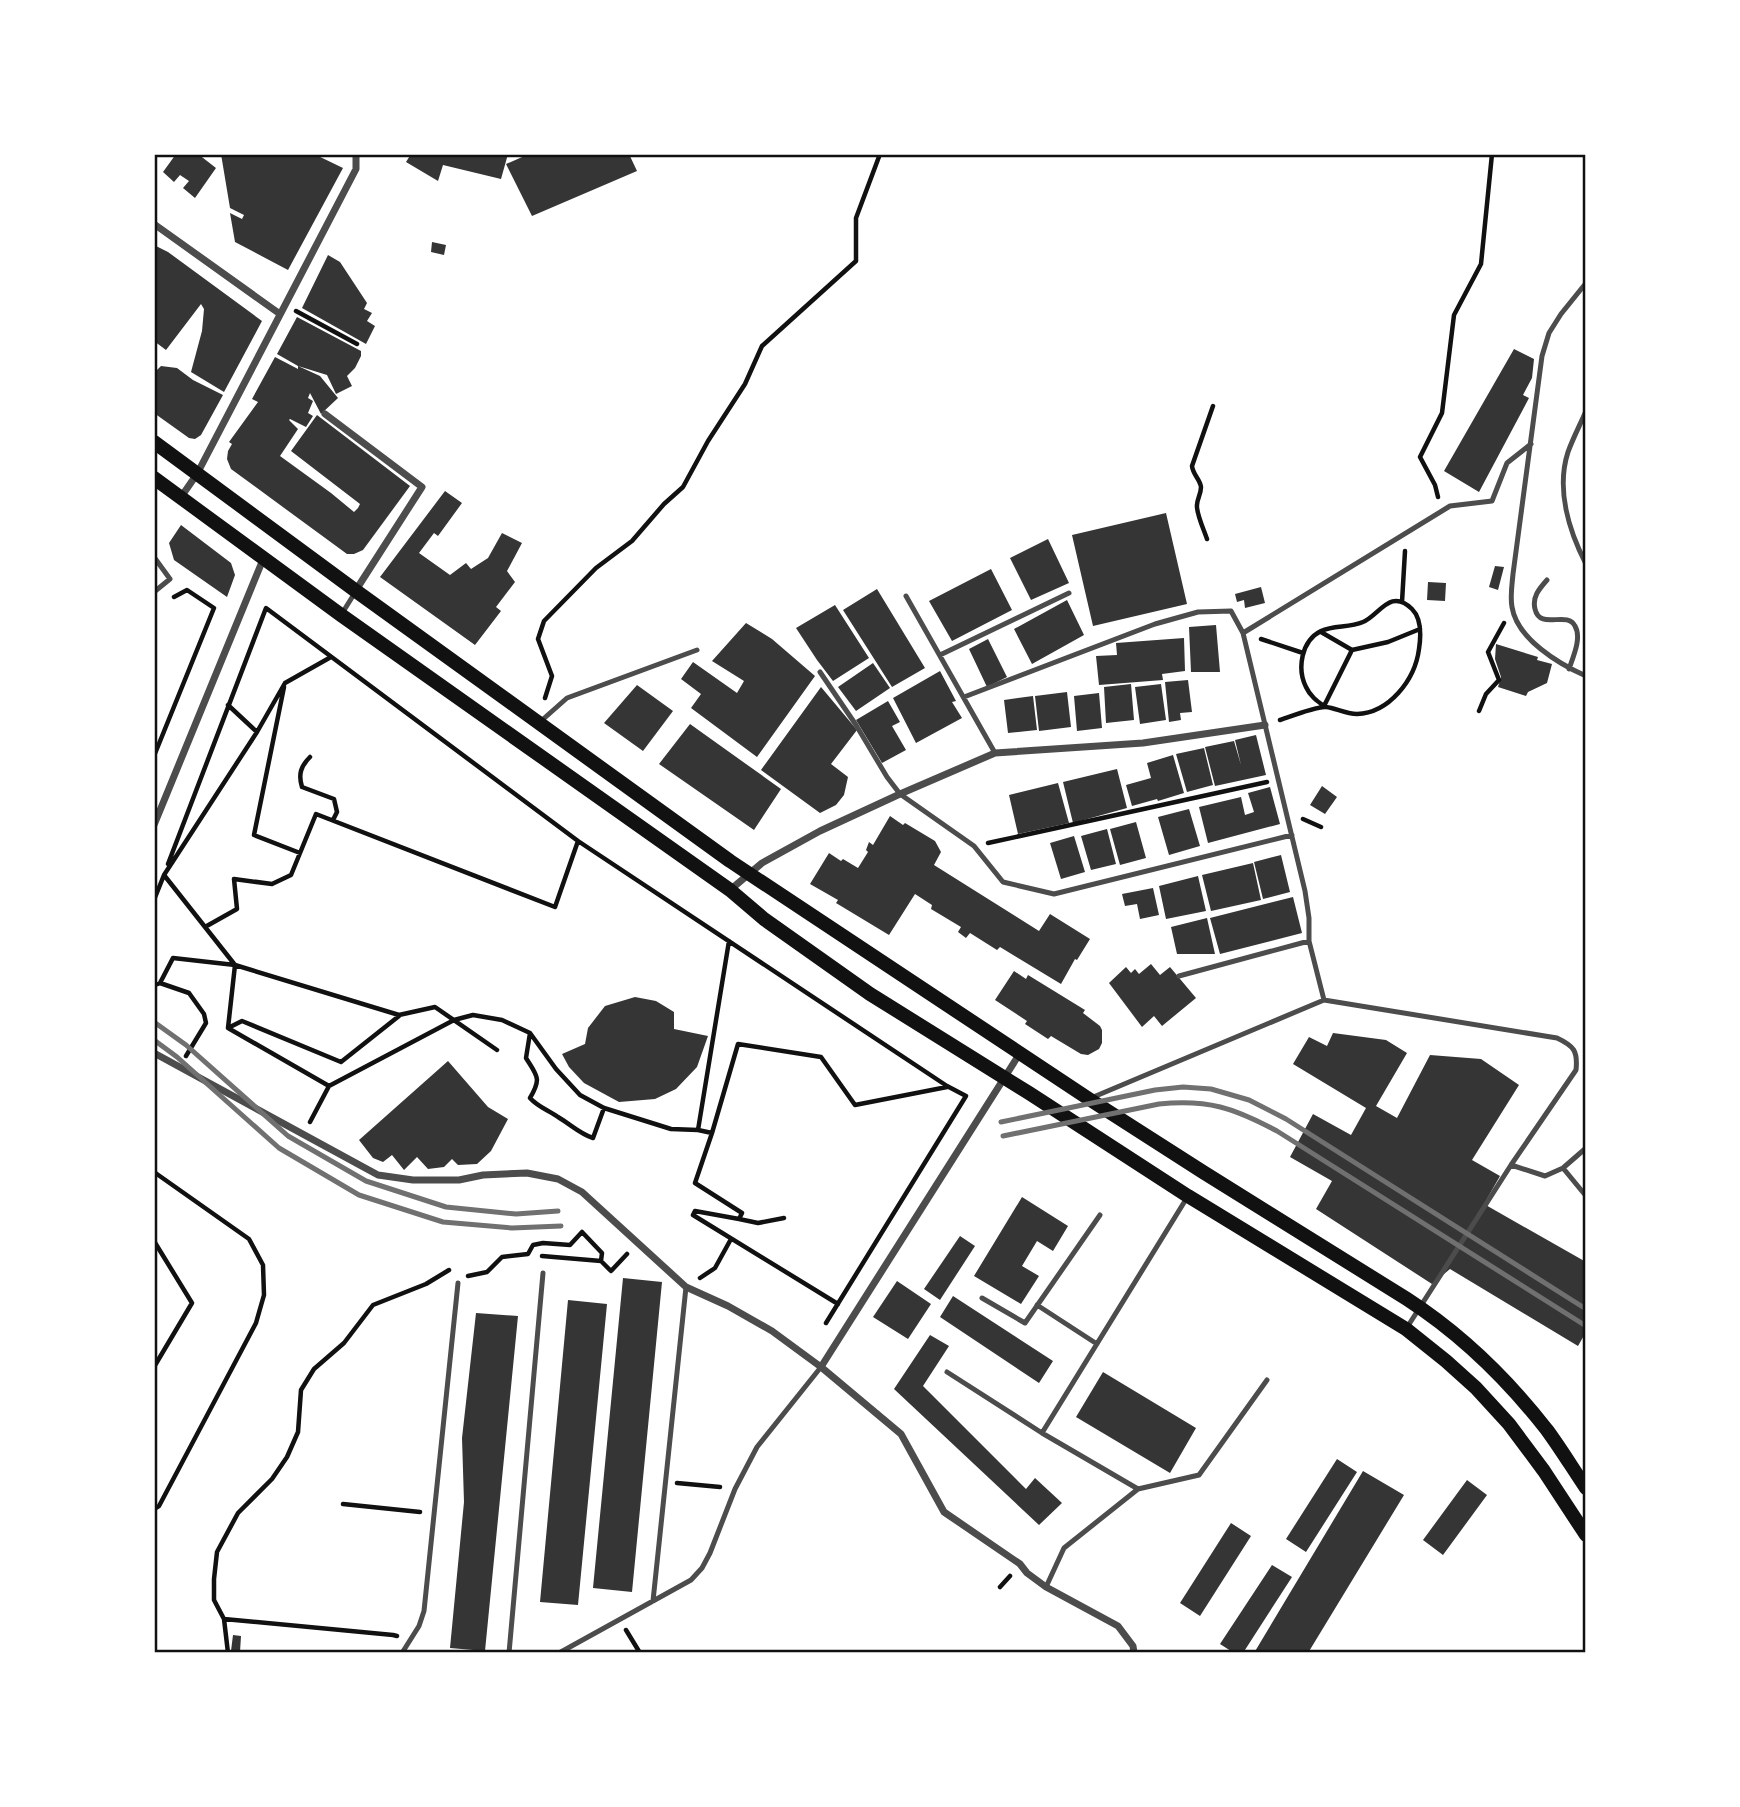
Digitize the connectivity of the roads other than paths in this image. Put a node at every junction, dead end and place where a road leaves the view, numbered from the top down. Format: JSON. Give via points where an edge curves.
{"nodes":[{"id":1,"x":356,"y":154,"type":"edge"},
{"id":2,"x":154,"y":224,"type":"edge"},
{"id":3,"x":1586,"y":283,"type":"edge"},
{"id":4,"x":281,"y":314,"type":"junction"},
{"id":5,"x":1586,"y":411,"type":"edge"},
{"id":6,"x":325,"y":414,"type":"dead end"},
{"id":7,"x":154,"y":442,"type":"edge"},
{"id":8,"x":1531,"y":444,"type":"junction"},
{"id":9,"x":197,"y":474,"type":"junction"},
{"id":10,"x":154,"y":478,"type":"edge"},
{"id":11,"x":181,"y":497,"type":"junction"},
{"id":12,"x":154,"y":557,"type":"edge"},
{"id":13,"x":264,"y":557,"type":"junction"},
{"id":14,"x":1586,"y":564,"type":"edge"},
{"id":15,"x":1547,"y":580,"type":"dead end"},
{"id":16,"x":356,"y":591,"type":"junction"},
{"id":17,"x":154,"y":592,"type":"edge"},
{"id":18,"x":1069,"y":593,"type":"dead end"},
{"id":19,"x":906,"y":596,"type":"dead end"},
{"id":20,"x":341,"y":615,"type":"junction"},
{"id":21,"x":1243,"y":633,"type":"junction"},
{"id":22,"x":697,"y":650,"type":"dead end"},
{"id":23,"x":940,"y":656,"type":"junction"},
{"id":24,"x":1569,"y":669,"type":"junction"},
{"id":25,"x":820,"y":673,"type":"dead end"},
{"id":26,"x":1586,"y":676,"type":"edge"},
{"id":27,"x":964,"y":696,"type":"junction"},
{"id":28,"x":540,"y":716,"type":"junction"},
{"id":29,"x":1265,"y":725,"type":"junction"},
{"id":30,"x":995,"y":753,"type":"junction"},
{"id":31,"x":900,"y":794,"type":"junction"},
{"id":32,"x":154,"y":825,"type":"edge"},
{"id":33,"x":1292,"y":835,"type":"junction"},
{"id":34,"x":750,"y":874,"type":"junction"},
{"id":35,"x":730,"y":890,"type":"junction"},
{"id":36,"x":1309,"y":941,"type":"junction"},
{"id":37,"x":1179,"y":976,"type":"dead end"},
{"id":38,"x":1324,"y":1000,"type":"junction"},
{"id":39,"x":154,"y":1053,"type":"edge"},
{"id":40,"x":1020,"y":1053,"type":"junction"},
{"id":41,"x":1004,"y":1078,"type":"junction"},
{"id":42,"x":1089,"y":1099,"type":"junction"},
{"id":43,"x":1586,"y":1147,"type":"edge"},
{"id":44,"x":1511,"y":1165,"type":"junction"},
{"id":45,"x":1563,"y":1168,"type":"junction"},
{"id":46,"x":1188,"y":1196,"type":"junction"},
{"id":47,"x":1586,"y":1196,"type":"edge"},
{"id":48,"x":1100,"y":1214,"type":"dead end"},
{"id":49,"x":543,"y":1273,"type":"dead end"},
{"id":50,"x":458,"y":1283,"type":"road end"},
{"id":51,"x":686,"y":1287,"type":"junction"},
{"id":52,"x":982,"y":1298,"type":"dead end"},
{"id":53,"x":1037,"y":1305,"type":"junction"},
{"id":54,"x":1420,"y":1307,"type":"junction"},
{"id":55,"x":1406,"y":1329,"type":"junction"},
{"id":56,"x":1097,"y":1344,"type":"junction"},
{"id":57,"x":821,"y":1367,"type":"junction"},
{"id":58,"x":947,"y":1372,"type":"dead end"},
{"id":59,"x":1267,"y":1380,"type":"dead end"},
{"id":60,"x":1042,"y":1433,"type":"junction"},
{"id":61,"x":1586,"y":1488,"type":"edge"},
{"id":62,"x":1138,"y":1489,"type":"junction"},
{"id":63,"x":1586,"y":1535,"type":"edge"},
{"id":64,"x":1046,"y":1587,"type":"junction"},
{"id":65,"x":653,"y":1601,"type":"junction"},
{"id":66,"x":402,"y":1653,"type":"edge"},
{"id":67,"x":509,"y":1653,"type":"edge"},
{"id":68,"x":559,"y":1653,"type":"edge"},
{"id":69,"x":1135,"y":1653,"type":"edge"}],
"edges":[{"from":1,"to":4,"type":"street","via":[[356,169]]},
{"from":2,"to":4,"type":"street"},
{"from":3,"to":8,"type":"lane","via":[[1549,333]]},
{"from":4,"to":9,"type":"street"},
{"from":5,"to":14,"type":"lane","via":[[1568,453],[1564,488],[1566,512]]},
{"from":6,"to":16,"type":"street","via":[[422,487]]},
{"from":7,"to":9,"type":"main road"},
{"from":8,"to":21,"type":"lane","via":[[1507,463],[1492,501],[1450,506]]},
{"from":8,"to":24,"type":"lane","via":[[1512,607],[1517,624],[1534,644]]},
{"from":9,"to":11,"type":"street"},
{"from":9,"to":16,"type":"main road"},
{"from":10,"to":11,"type":"main road"},
{"from":11,"to":13,"type":"main road"},
{"from":12,"to":17,"type":"lane","via":[[170,579]]},
{"from":13,"to":20,"type":"main road"},
{"from":13,"to":32,"type":"street"},
{"from":15,"to":24,"type":"lane","via":[[1534,606],[1543,620],[1575,624],[1577,643]]},
{"from":16,"to":20,"type":"lane"},
{"from":16,"to":28,"type":"main road"},
{"from":18,"to":23,"type":"lane"},
{"from":19,"to":23,"type":"lane"},
{"from":20,"to":35,"type":"main road"},
{"from":21,"to":27,"type":"lane","via":[[1231,611],[1198,612]]},
{"from":21,"to":29,"type":"lane"},
{"from":22,"to":28,"type":"lane","via":[[567,698]]},
{"from":23,"to":27,"type":"lane"},
{"from":24,"to":26,"type":"lane"},
{"from":25,"to":31,"type":"lane"},
{"from":27,"to":30,"type":"lane"},
{"from":28,"to":34,"type":"main road"},
{"from":29,"to":30,"type":"street","via":[[1143,743]]},
{"from":29,"to":33,"type":"lane"},
{"from":30,"to":31,"type":"street"},
{"from":31,"to":33,"type":"lane","via":[[974,846],[1003,882],[1054,894]]},
{"from":31,"to":34,"type":"street","via":[[820,831]]},
{"from":33,"to":36,"type":"lane","via":[[1305,891]]},
{"from":34,"to":35,"type":"street"},
{"from":34,"to":40,"type":"main road"},
{"from":35,"to":41,"type":"main road","via":[[870,994]]},
{"from":36,"to":37,"type":"lane"},
{"from":36,"to":38,"type":"lane"},
{"from":38,"to":42,"type":"lane"},
{"from":38,"to":44,"type":"lane","via":[[1558,1038],[1570,1044],[1578,1058],[1576,1070]]},
{"from":39,"to":51,"type":"street","via":[[378,1175],[459,1180],[527,1173],[558,1179],[582,1192]]},
{"from":40,"to":41,"type":"street"},
{"from":40,"to":42,"type":"main road"},
{"from":41,"to":46,"type":"main road"},
{"from":41,"to":57,"type":"street"},
{"from":42,"to":54,"type":"main road"},
{"from":43,"to":45,"type":"lane"},
{"from":44,"to":45,"type":"lane","via":[[1545,1176]]},
{"from":44,"to":54,"type":"lane"},
{"from":45,"to":47,"type":"lane"},
{"from":46,"to":55,"type":"main road"},
{"from":46,"to":56,"type":"lane"},
{"from":48,"to":53,"type":"lane"},
{"from":49,"to":67,"type":"lane"},
{"from":50,"to":66,"type":"lane","via":[[424,1611]]},
{"from":51,"to":57,"type":"street","via":[[735,1309]]},
{"from":51,"to":65,"type":"lane"},
{"from":52,"to":53,"type":"lane","via":[[1024,1323]]},
{"from":53,"to":56,"type":"lane"},
{"from":54,"to":55,"type":"lane"},
{"from":54,"to":61,"type":"main road","via":[[1514,1390]]},
{"from":55,"to":63,"type":"main road","via":[[1476,1388],[1509,1424]]},
{"from":56,"to":60,"type":"lane"},
{"from":57,"to":64,"type":"street","via":[[901,1434],[944,1512]]},
{"from":57,"to":65,"type":"lane","via":[[757,1447],[702,1569]]},
{"from":58,"to":60,"type":"lane"},
{"from":59,"to":62,"type":"lane","via":[[1199,1475]]},
{"from":60,"to":62,"type":"lane"},
{"from":62,"to":64,"type":"lane","via":[[1064,1548]]},
{"from":64,"to":69,"type":"street","via":[[1118,1626]]},
{"from":65,"to":68,"type":"lane"}]}
